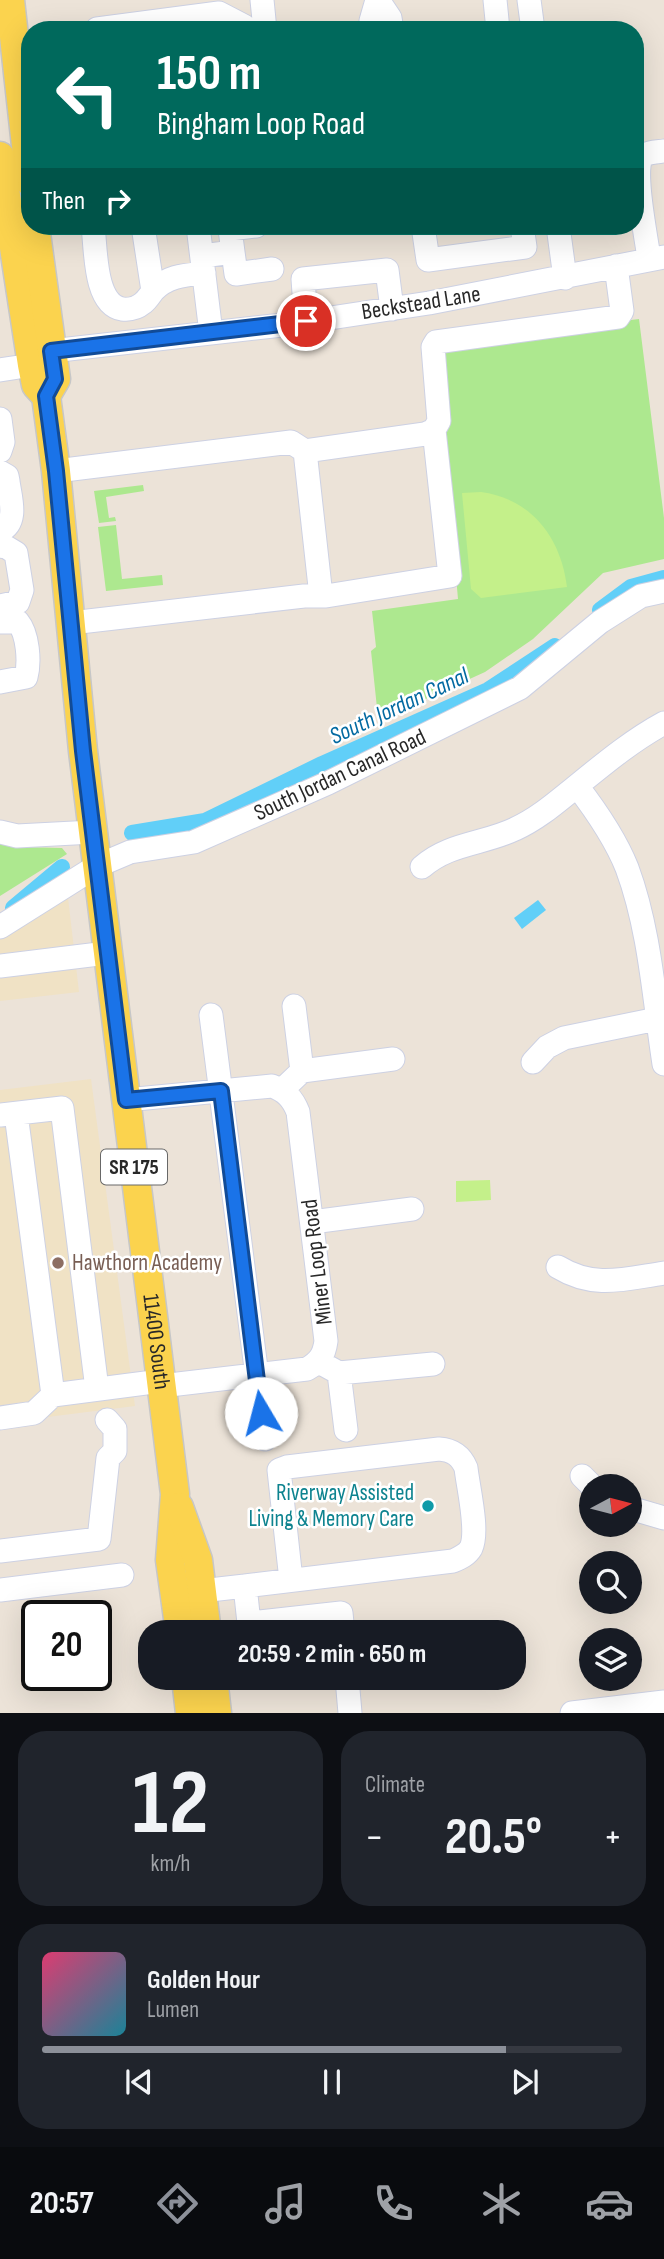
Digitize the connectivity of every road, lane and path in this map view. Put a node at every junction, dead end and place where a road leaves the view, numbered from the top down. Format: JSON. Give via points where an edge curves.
{"nodes":[{"id":1,"x":10,"y":0,"type":"edge"},
{"id":2,"x":262,"y":0,"type":"edge"},
{"id":3,"x":377,"y":0,"type":"edge"},
{"id":4,"x":495,"y":0,"type":"edge"},
{"id":5,"x":529,"y":0,"type":"edge"},
{"id":6,"x":162,"y":21,"type":"edge"},
{"id":7,"x":231,"y":21,"type":"edge"},
{"id":8,"x":247,"y":21,"type":"edge"},
{"id":9,"x":370,"y":21,"type":"edge"},
{"id":10,"x":390,"y":21,"type":"edge"},
{"id":11,"x":497,"y":21,"type":"edge"},
{"id":12,"x":532,"y":21,"type":"edge"},
{"id":13,"x":21,"y":100,"type":"edge"},
{"id":14,"x":664,"y":151,"type":"edge"},
{"id":15,"x":0,"y":156,"type":"edge"},
{"id":16,"x":644,"y":156,"type":"edge"},
{"id":17,"x":644,"y":213,"type":"edge"},
{"id":18,"x":35,"y":235,"type":"edge"},
{"id":19,"x":94,"y":235,"type":"edge"},
{"id":20,"x":144,"y":235,"type":"edge"},
{"id":21,"x":199,"y":235,"type":"edge"},
{"id":22,"x":231,"y":235,"type":"edge"},
{"id":23,"x":424,"y":235,"type":"edge"},
{"id":24,"x":523,"y":235,"type":"edge"},
{"id":25,"x":559,"y":235,"type":"edge"},
{"id":26,"x":233,"y":252,"type":"junction"},
{"id":27,"x":657,"y":258,"type":"edge"},
{"id":28,"x":203,"y":265,"type":"junction"},
{"id":29,"x":615,"y":265,"type":"junction"},
{"id":30,"x":272,"y":268,"type":"dead end"},
{"id":31,"x":565,"y":278,"type":"junction"},
{"id":32,"x":153,"y":291,"type":"junction"},
{"id":33,"x":392,"y":309,"type":"junction"},
{"id":34,"x":306,"y":321,"type":"junction"},
{"id":35,"x":211,"y":333,"type":"junction"},
{"id":36,"x":42,"y":358,"type":"junction"},
{"id":37,"x":0,"y":370,"type":"edge"},
{"id":38,"x":0,"y":419,"type":"edge"},
{"id":39,"x":434,"y":430,"type":"junction"},
{"id":40,"x":0,"y":451,"type":"edge"},
{"id":41,"x":305,"y":451,"type":"junction"},
{"id":42,"x":56,"y":471,"type":"junction"},
{"id":43,"x":0,"y":472,"type":"edge"},
{"id":44,"x":0,"y":531,"type":"edge"},
{"id":45,"x":0,"y":546,"type":"edge"},
{"id":46,"x":664,"y":591,"type":"edge"},
{"id":47,"x":321,"y":596,"type":"junction"},
{"id":48,"x":0,"y":606,"type":"edge"},
{"id":49,"x":0,"y":622,"type":"edge"},
{"id":50,"x":71,"y":623,"type":"junction"},
{"id":51,"x":0,"y":682,"type":"edge"},
{"id":52,"x":664,"y":723,"type":"edge"},
{"id":53,"x":577,"y":786,"type":"junction"},
{"id":54,"x":0,"y":832,"type":"edge"},
{"id":55,"x":93,"y":832,"type":"junction"},
{"id":56,"x":97,"y":866,"type":"junction"},
{"id":57,"x":422,"y":867,"type":"dead end"},
{"id":58,"x":0,"y":927,"type":"edge"},
{"id":59,"x":107,"y":953,"type":"junction"},
{"id":60,"x":0,"y":967,"type":"edge"},
{"id":61,"x":294,"y":1006,"type":"dead end"},
{"id":62,"x":211,"y":1015,"type":"dead end"},
{"id":63,"x":657,"y":1018,"type":"junction"},
{"id":64,"x":393,"y":1059,"type":"dead end"},
{"id":65,"x":533,"y":1062,"type":"dead end"},
{"id":66,"x":664,"y":1064,"type":"edge"},
{"id":67,"x":302,"y":1071,"type":"junction"},
{"id":68,"x":282,"y":1090,"type":"junction"},
{"id":69,"x":221,"y":1091,"type":"junction"},
{"id":70,"x":126,"y":1100,"type":"junction"},
{"id":71,"x":8,"y":1114,"type":"edge"},
{"id":72,"x":412,"y":1209,"type":"dead end"},
{"id":73,"x":312,"y":1222,"type":"junction"},
{"id":74,"x":558,"y":1267,"type":"dead end"},
{"id":75,"x":664,"y":1273,"type":"edge"},
{"id":76,"x":319,"y":1362,"type":"junction"},
{"id":77,"x":433,"y":1364,"type":"dead end"},
{"id":78,"x":339,"y":1373,"type":"junction"},
{"id":79,"x":256,"y":1375,"type":"junction"},
{"id":80,"x":161,"y":1383,"type":"junction"},
{"id":81,"x":101,"y":1389,"type":"junction"},
{"id":82,"x":53,"y":1395,"type":"junction"},
{"id":83,"x":0,"y":1418,"type":"edge"},
{"id":84,"x":346,"y":1430,"type":"dead end"},
{"id":85,"x":265,"y":1439,"type":"dead end"},
{"id":86,"x":175,"y":1494,"type":"junction"},
{"id":87,"x":642,"y":1512,"type":"edge"},
{"id":88,"x":664,"y":1518,"type":"edge"},
{"id":89,"x":0,"y":1551,"type":"edge"},
{"id":90,"x":122,"y":1576,"type":"dead end"},
{"id":91,"x":291,"y":1580,"type":"junction"},
{"id":92,"x":245,"y":1586,"type":"junction"},
{"id":93,"x":0,"y":1590,"type":"edge"},
{"id":94,"x":201,"y":1591,"type":"junction"},
{"id":95,"x":178,"y":1620,"type":"edge"},
{"id":96,"x":204,"y":1620,"type":"edge"},
{"id":97,"x":249,"y":1620,"type":"edge"},
{"id":98,"x":277,"y":1620,"type":"edge"},
{"id":99,"x":342,"y":1620,"type":"edge"},
{"id":100,"x":187,"y":1690,"type":"edge"},
{"id":101,"x":214,"y":1690,"type":"edge"},
{"id":102,"x":348,"y":1690,"type":"edge"},
{"id":103,"x":664,"y":1702,"type":"edge"},
{"id":104,"x":190,"y":1713,"type":"edge"},
{"id":105,"x":217,"y":1713,"type":"edge"},
{"id":106,"x":350,"y":1713,"type":"edge"},
{"id":107,"x":572,"y":1713,"type":"edge"}],
"edges":[{"from":1,"to":13,"type":"main road"},
{"from":2,"to":8,"type":"street"},
{"from":3,"to":9,"type":"street"},
{"from":3,"to":10,"type":"street"},
{"from":4,"to":11,"type":"street"},
{"from":5,"to":12,"type":"street"},
{"from":6,"to":7,"type":"street","via":[[219,13]]},
{"from":14,"to":16,"type":"street"},
{"from":15,"to":36,"type":"main road","name":"11400 South","number":"SR 175"},
{"from":17,"to":27,"type":"street"},
{"from":18,"to":36,"type":"main road","name":"11400 South","number":"SR 175"},
{"from":19,"to":32,"type":"street","via":[[101,291],[109,304],[134,309]]},
{"from":20,"to":32,"type":"street"},
{"from":21,"to":28,"type":"street"},
{"from":22,"to":26,"type":"street"},
{"from":23,"to":24,"type":"street","via":[[428,260],[525,247]]},
{"from":25,"to":31,"type":"street"},
{"from":26,"to":28,"type":"street"},
{"from":26,"to":30,"type":"street","via":[[236,274]]},
{"from":27,"to":29,"type":"street","name":"Beckstead Lane"},
{"from":28,"to":32,"type":"street","via":[[170,278]]},
{"from":28,"to":35,"type":"street"},
{"from":29,"to":31,"type":"street","name":"Beckstead Lane"},
{"from":29,"to":39,"type":"street","via":[[622,311],[618,317],[436,342],[440,412]]},
{"from":31,"to":33,"type":"street","name":"Beckstead Lane"},
{"from":33,"to":34,"type":"street","name":"Beckstead Lane"},
{"from":33,"to":34,"type":"street","via":[[387,270],[303,279]]},
{"from":34,"to":35,"type":"street","name":"Beckstead Lane"},
{"from":35,"to":36,"type":"street","name":"Beckstead Lane"},
{"from":36,"to":37,"type":"street","name":"Beckstead Lane"},
{"from":36,"to":42,"type":"main road","name":"11400 South","number":"SR 175","via":[[55,379],[46,396]]},
{"from":38,"to":40,"type":"street"},
{"from":39,"to":41,"type":"street"},
{"from":39,"to":47,"type":"street","via":[[450,576]]},
{"from":41,"to":42,"type":"street","via":[[291,442]]},
{"from":41,"to":47,"type":"street"},
{"from":42,"to":50,"type":"main road","name":"11400 South","number":"SR 175"},
{"from":43,"to":44,"type":"street","via":[[7,476],[12,518]]},
{"from":45,"to":48,"type":"street","via":[[16,553],[22,590],[18,601]]},
{"from":46,"to":56,"type":"street","name":"South Jordan Canal Road","via":[[641,596],[600,622],[520,688],[328,783],[194,842],[130,852]]},
{"from":47,"to":50,"type":"street"},
{"from":49,"to":51,"type":"street","via":[[22,626],[28,662],[26,677]]},
{"from":50,"to":55,"type":"main road","name":"11400 South","number":"SR 175"},
{"from":52,"to":53,"type":"street"},
{"from":53,"to":57,"type":"street","via":[[519,828],[451,848]]},
{"from":53,"to":63,"type":"street","via":[[598,813],[627,868],[639,909]]},
{"from":54,"to":55,"type":"street","via":[[17,836]]},
{"from":55,"to":56,"type":"main road","name":"11400 South","number":"SR 175"},
{"from":56,"to":58,"type":"street","name":"South Jordan Canal Road"},
{"from":56,"to":59,"type":"main road","name":"11400 South","number":"SR 175"},
{"from":59,"to":60,"type":"street"},
{"from":59,"to":70,"type":"main road","name":"11400 South","number":"SR 175"},
{"from":61,"to":67,"type":"street"},
{"from":62,"to":69,"type":"street"},
{"from":63,"to":65,"type":"street","via":[[564,1038]]},
{"from":63,"to":66,"type":"street"},
{"from":64,"to":67,"type":"street"},
{"from":67,"to":68,"type":"street"},
{"from":68,"to":69,"type":"street","via":[[272,1086]]},
{"from":68,"to":73,"type":"street","name":"Miner Loop Road","via":[[299,1112]]},
{"from":69,"to":70,"type":"street"},
{"from":69,"to":79,"type":"street"},
{"from":70,"to":80,"type":"main road","name":"11400 South","number":"SR 175"},
{"from":71,"to":81,"type":"street","via":[[62,1108]]},
{"from":71,"to":82,"type":"street"},
{"from":72,"to":73,"type":"street"},
{"from":73,"to":76,"type":"street","name":"Miner Loop Road","via":[[326,1341]]},
{"from":74,"to":75,"type":"street","via":[[594,1281]]},
{"from":76,"to":78,"type":"street"},
{"from":76,"to":79,"type":"street","via":[[307,1369]]},
{"from":77,"to":78,"type":"street"},
{"from":78,"to":84,"type":"street"},
{"from":79,"to":80,"type":"street"},
{"from":79,"to":85,"type":"street"},
{"from":80,"to":81,"type":"street"},
{"from":80,"to":86,"type":"main road","name":"11400 South","number":"SR 175"},
{"from":81,"to":82,"type":"street"},
{"from":81,"to":89,"type":"street","via":[[107,1420],[102,1430],[103,1449],[108,1458],[99,1539]]},
{"from":82,"to":83,"type":"street","via":[[34,1413]]},
{"from":86,"to":94,"type":"main road","name":"11400 South","number":"SR 175","via":[[198,1560]]},
{"from":86,"to":95,"type":"main road","name":"11400 South","number":"SR 175","via":[[170,1560]]},
{"from":87,"to":88,"type":"street"},
{"from":90,"to":93,"type":"street"},
{"from":91,"to":91,"type":"street","via":[[461,1558],[469,1552],[474,1536],[462,1459],[439,1449],[279,1470]]},
{"from":91,"to":92,"type":"street"},
{"from":92,"to":94,"type":"street"},
{"from":92,"to":97,"type":"street"},
{"from":94,"to":96,"type":"main road","name":"11400 South","number":"SR 175"},
{"from":98,"to":99,"type":"street","via":[[341,1613]]},
{"from":100,"to":104,"type":"main road"},
{"from":101,"to":105,"type":"main road"},
{"from":102,"to":106,"type":"street"},
{"from":103,"to":107,"type":"street"}]}
